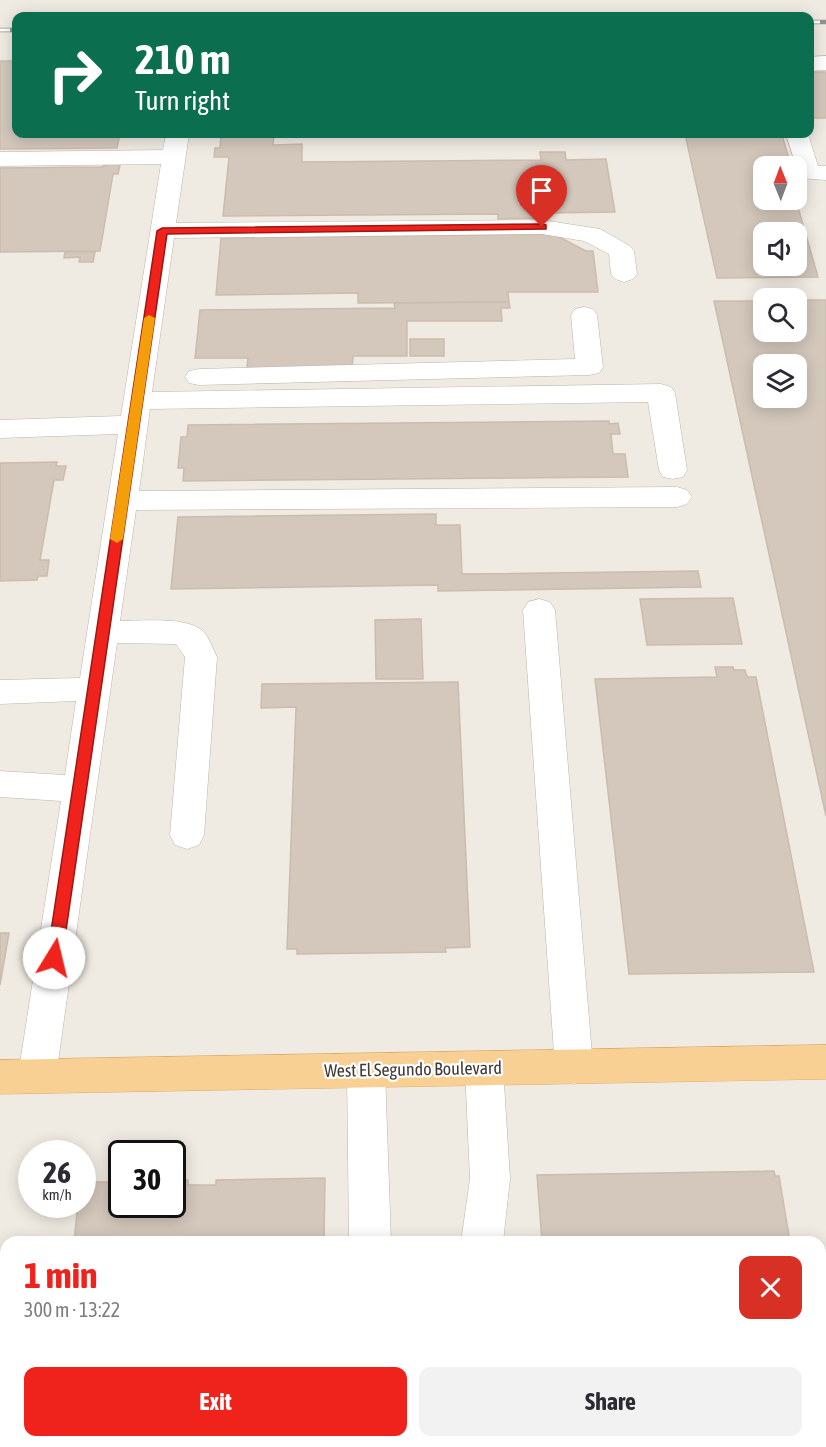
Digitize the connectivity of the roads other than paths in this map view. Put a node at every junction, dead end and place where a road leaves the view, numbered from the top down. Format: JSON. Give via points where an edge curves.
{"nodes":[{"id":1,"x":808,"y":138,"type":"edge"},
{"id":2,"x":175,"y":146,"type":"edge"},
{"id":3,"x":0,"y":159,"type":"edge"},
{"id":4,"x":826,"y":173,"type":"edge"},
{"id":5,"x":162,"y":231,"type":"junction"},
{"id":6,"x":624,"y":274,"type":"dead end"},
{"id":7,"x":584,"y":315,"type":"dead end"},
{"id":8,"x":137,"y":402,"type":"junction"},
{"id":9,"x":0,"y":429,"type":"edge"},
{"id":10,"x":122,"y":501,"type":"junction"},
{"id":11,"x":539,"y":610,"type":"dead end"},
{"id":12,"x":103,"y":632,"type":"junction"},
{"id":13,"x":95,"y":689,"type":"junction"},
{"id":14,"x":0,"y":692,"type":"edge"},
{"id":15,"x":0,"y":784,"type":"edge"},
{"id":16,"x":80,"y":788,"type":"junction"},
{"id":17,"x":187,"y":835,"type":"dead end"},
{"id":18,"x":826,"y":1062,"type":"edge"},
{"id":19,"x":574,"y":1067,"type":"junction"},
{"id":20,"x":484,"y":1068,"type":"junction"},
{"id":21,"x":366,"y":1071,"type":"junction"},
{"id":22,"x":37,"y":1076,"type":"junction"},
{"id":23,"x":0,"y":1077,"type":"edge"},
{"id":24,"x":370,"y":1236,"type":"edge"},
{"id":25,"x":483,"y":1236,"type":"edge"}],
"edges":[{"from":1,"to":4,"type":"street","via":[[808,172]]},
{"from":2,"to":3,"type":"street"},
{"from":2,"to":5,"type":"street"},
{"from":5,"to":6,"type":"street","via":[[542,227],[591,234],[621,251]]},
{"from":5,"to":8,"type":"street"},
{"from":7,"to":8,"type":"street","via":[[589,367]]},
{"from":8,"to":9,"type":"street"},
{"from":8,"to":10,"type":"street"},
{"from":8,"to":10,"type":"street","via":[[661,393],[675,483]]},
{"from":10,"to":12,"type":"street"},
{"from":11,"to":19,"type":"street"},
{"from":12,"to":13,"type":"street"},
{"from":12,"to":17,"type":"street","via":[[182,633],[192,639],[201,657]]},
{"from":13,"to":14,"type":"street"},
{"from":13,"to":16,"type":"street"},
{"from":15,"to":16,"type":"street"},
{"from":16,"to":22,"type":"street"},
{"from":18,"to":19,"type":"main road","name":"West El Segundo Boulevard"},
{"from":19,"to":20,"type":"main road","name":"West El Segundo Boulevard"},
{"from":20,"to":21,"type":"main road","name":"West El Segundo Boulevard"},
{"from":20,"to":25,"type":"street","via":[[490,1179]]},
{"from":21,"to":22,"type":"main road","name":"West El Segundo Boulevard"},
{"from":21,"to":24,"type":"street"},
{"from":22,"to":23,"type":"main road","name":"West El Segundo Boulevard"}]}
